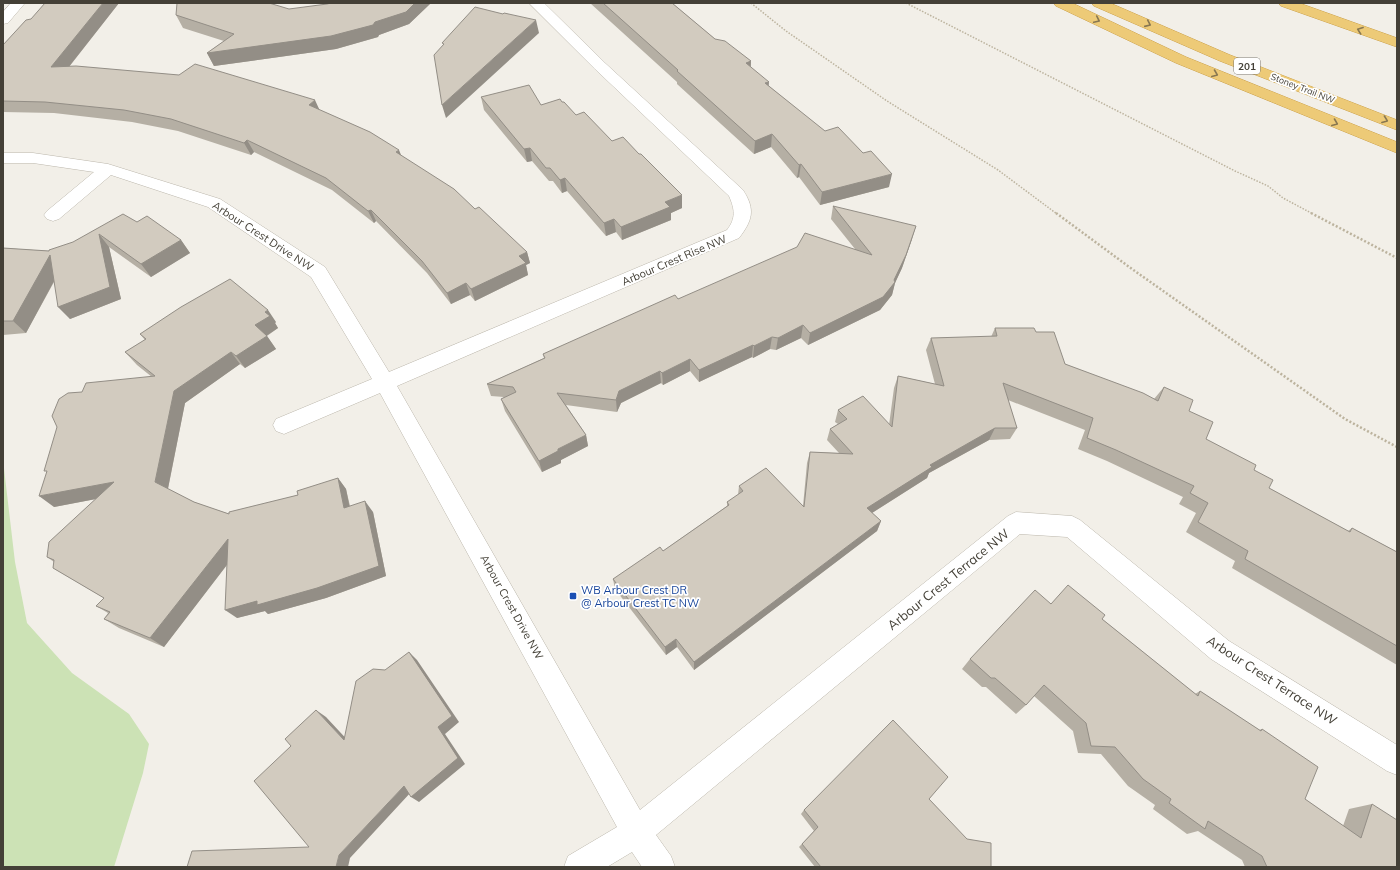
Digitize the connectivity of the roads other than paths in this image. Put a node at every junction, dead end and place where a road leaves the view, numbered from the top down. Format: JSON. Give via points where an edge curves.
{"nodes":[{"id":1,"x":18,"y":3,"type":"edge"},
{"id":2,"x":536,"y":3,"type":"edge"},
{"id":3,"x":1062,"y":3,"type":"edge"},
{"id":4,"x":1099,"y":3,"type":"edge"},
{"id":5,"x":1286,"y":3,"type":"edge"},
{"id":6,"x":3,"y":20,"type":"edge"},
{"id":7,"x":1397,"y":43,"type":"edge"},
{"id":8,"x":1397,"y":125,"type":"edge"},
{"id":9,"x":1397,"y":148,"type":"edge"},
{"id":10,"x":3,"y":158,"type":"edge"},
{"id":11,"x":108,"y":169,"type":"junction"},
{"id":12,"x":53,"y":215,"type":"dead end"},
{"id":13,"x":385,"y":383,"type":"junction"},
{"id":14,"x":284,"y":425,"type":"dead end"},
{"id":15,"x":1397,"y":761,"type":"edge"},
{"id":16,"x":636,"y":832,"type":"junction"},
{"id":17,"x":579,"y":867,"type":"edge"},
{"id":18,"x":660,"y":867,"type":"edge"}],
"edges":[{"from":1,"to":6,"type":"street"},
{"from":2,"to":13,"type":"street","name":"Arbour Crest Rise NW","via":[[737,194],[743,208],[742,223],[733,234]]},
{"from":3,"to":9,"type":"highway","one_way":true,"via":[[1181,60]]},
{"from":4,"to":8,"type":"highway","name":"Stoney Trail NW","number":"201","one_way":true,"via":[[1225,58]]},
{"from":7,"to":5,"type":"highway","one_way":true},
{"from":10,"to":11,"type":"street","name":"Arbour Crest Drive NW","via":[[33,158]]},
{"from":11,"to":12,"type":"street"},
{"from":11,"to":13,"type":"street","name":"Arbour Crest Drive NW","via":[[214,202],[318,272]]},
{"from":13,"to":14,"type":"street"},
{"from":13,"to":16,"type":"street","name":"Arbour Crest Drive NW","via":[[592,749]]},
{"from":15,"to":16,"type":"street","name":"Arbour Crest Terrace NW","via":[[1220,650],[1072,528],[1016,523]]},
{"from":16,"to":17,"type":"street"},
{"from":16,"to":18,"type":"street","name":"Arbour Crest Drive NW"}]}
